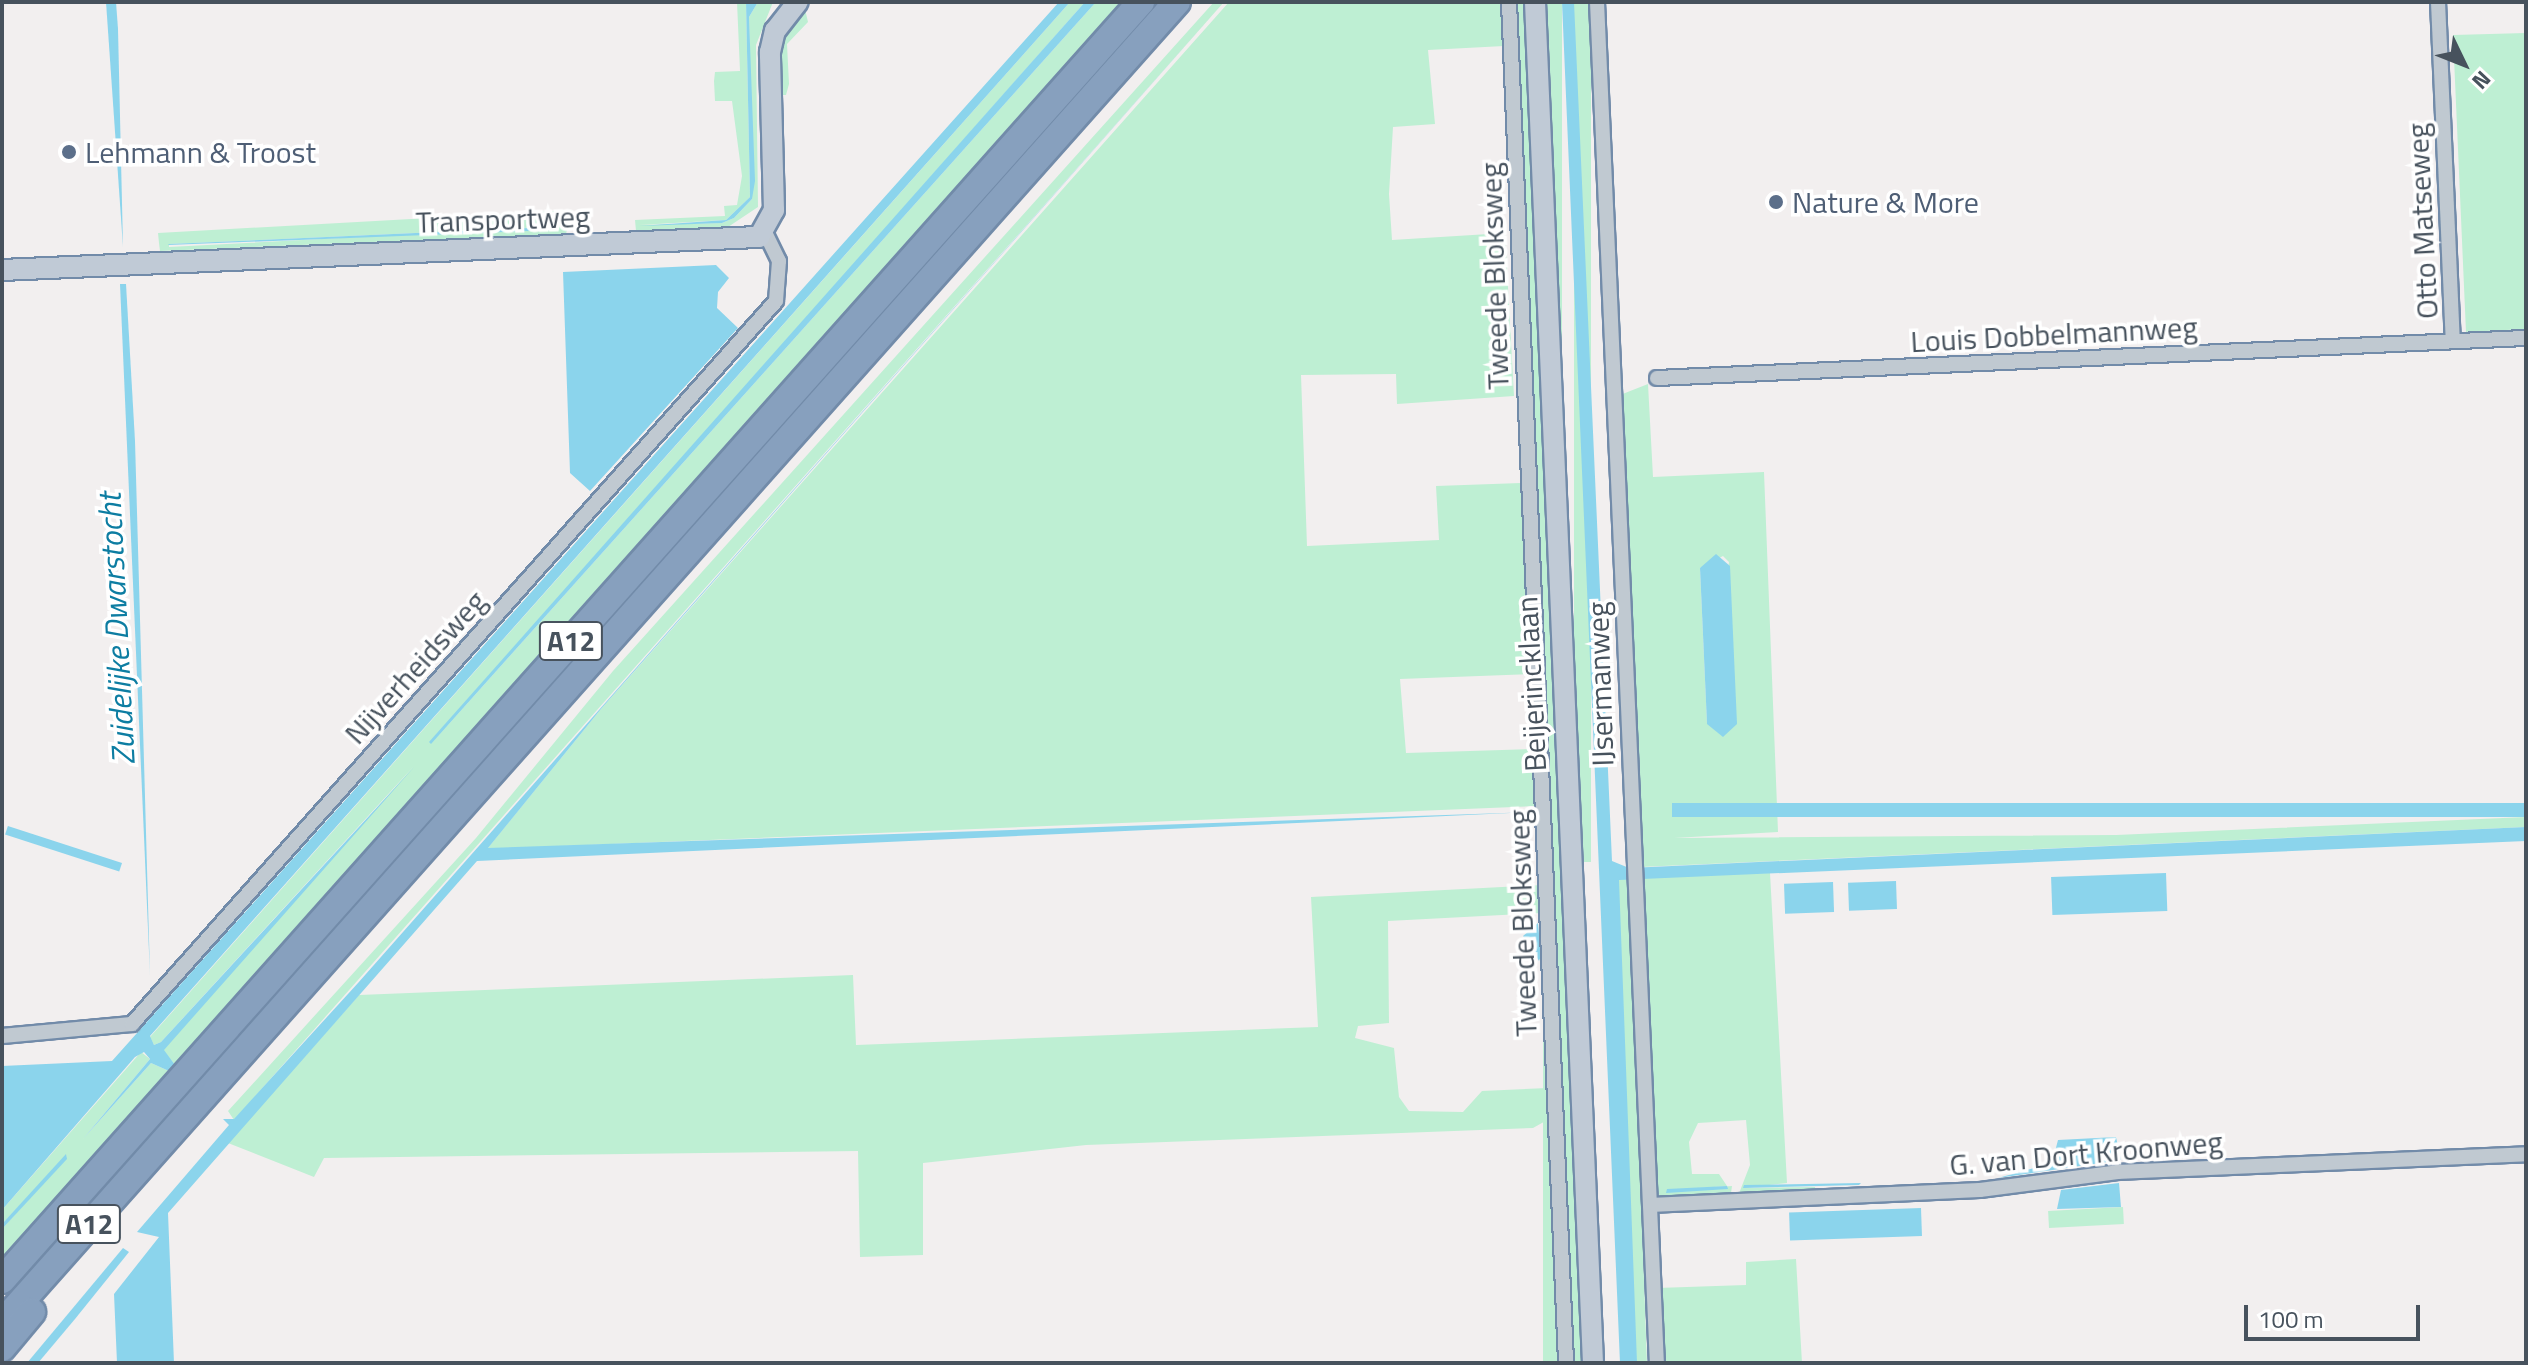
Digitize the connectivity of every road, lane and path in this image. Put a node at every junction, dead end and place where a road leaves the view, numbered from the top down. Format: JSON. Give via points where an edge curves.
{"nodes":[{"id":1,"x":798,"y":2,"type":"edge"},
{"id":2,"x":1141,"y":2,"type":"edge"},
{"id":3,"x":1177,"y":2,"type":"edge"},
{"id":4,"x":1509,"y":2,"type":"edge"},
{"id":5,"x":1535,"y":2,"type":"edge"},
{"id":6,"x":1597,"y":2,"type":"edge"},
{"id":7,"x":2438,"y":2,"type":"edge"},
{"id":8,"x":765,"y":232,"type":"junction"},
{"id":9,"x":2,"y":270,"type":"edge"},
{"id":10,"x":2526,"y":338,"type":"edge"},
{"id":11,"x":2453,"y":341,"type":"junction"},
{"id":12,"x":1657,"y":378,"type":"dead end"},
{"id":13,"x":2,"y":1036,"type":"edge"},
{"id":14,"x":176,"y":1126,"type":"junction"},
{"id":15,"x":2526,"y":1154,"type":"edge"},
{"id":16,"x":1650,"y":1205,"type":"junction"},
{"id":17,"x":2,"y":1280,"type":"edge"},
{"id":18,"x":2,"y":1323,"type":"edge"},
{"id":19,"x":2,"y":1348,"type":"edge"},
{"id":20,"x":1566,"y":1363,"type":"edge"},
{"id":21,"x":1593,"y":1363,"type":"edge"},
{"id":22,"x":1657,"y":1363,"type":"edge"}],
"edges":[{"from":1,"to":8,"type":"main road","via":[[775,31],[770,52],[774,210]]},
{"from":2,"to":17,"type":"highway","number":"A12"},
{"from":3,"to":14,"type":"highway","number":"A12"},
{"from":4,"to":20,"type":"street","name":"Tweede Bloksweg"},
{"from":5,"to":21,"type":"main road","name":"Beijerincklaan"},
{"from":6,"to":16,"type":"street","name":"IJsermanweg"},
{"from":7,"to":11,"type":"street","name":"Otto Matseweg"},
{"from":8,"to":9,"type":"main road","name":"Transportweg","via":[[749,239]]},
{"from":8,"to":13,"type":"street","name":"Nijverheidsweg","via":[[779,261],[776,301],[132,1024]]},
{"from":10,"to":11,"type":"street","name":"Louis Dobbelmannweg"},
{"from":11,"to":12,"type":"street","name":"Louis Dobbelmannweg"},
{"from":14,"to":18,"type":"highway","number":"A12"},
{"from":14,"to":19,"type":"highway","number":"A12"},
{"from":15,"to":16,"type":"street","name":"G. van Dort Kroonweg","via":[[2118,1172],[1980,1190]]},
{"from":16,"to":22,"type":"street","name":"IJsermanweg"}]}
